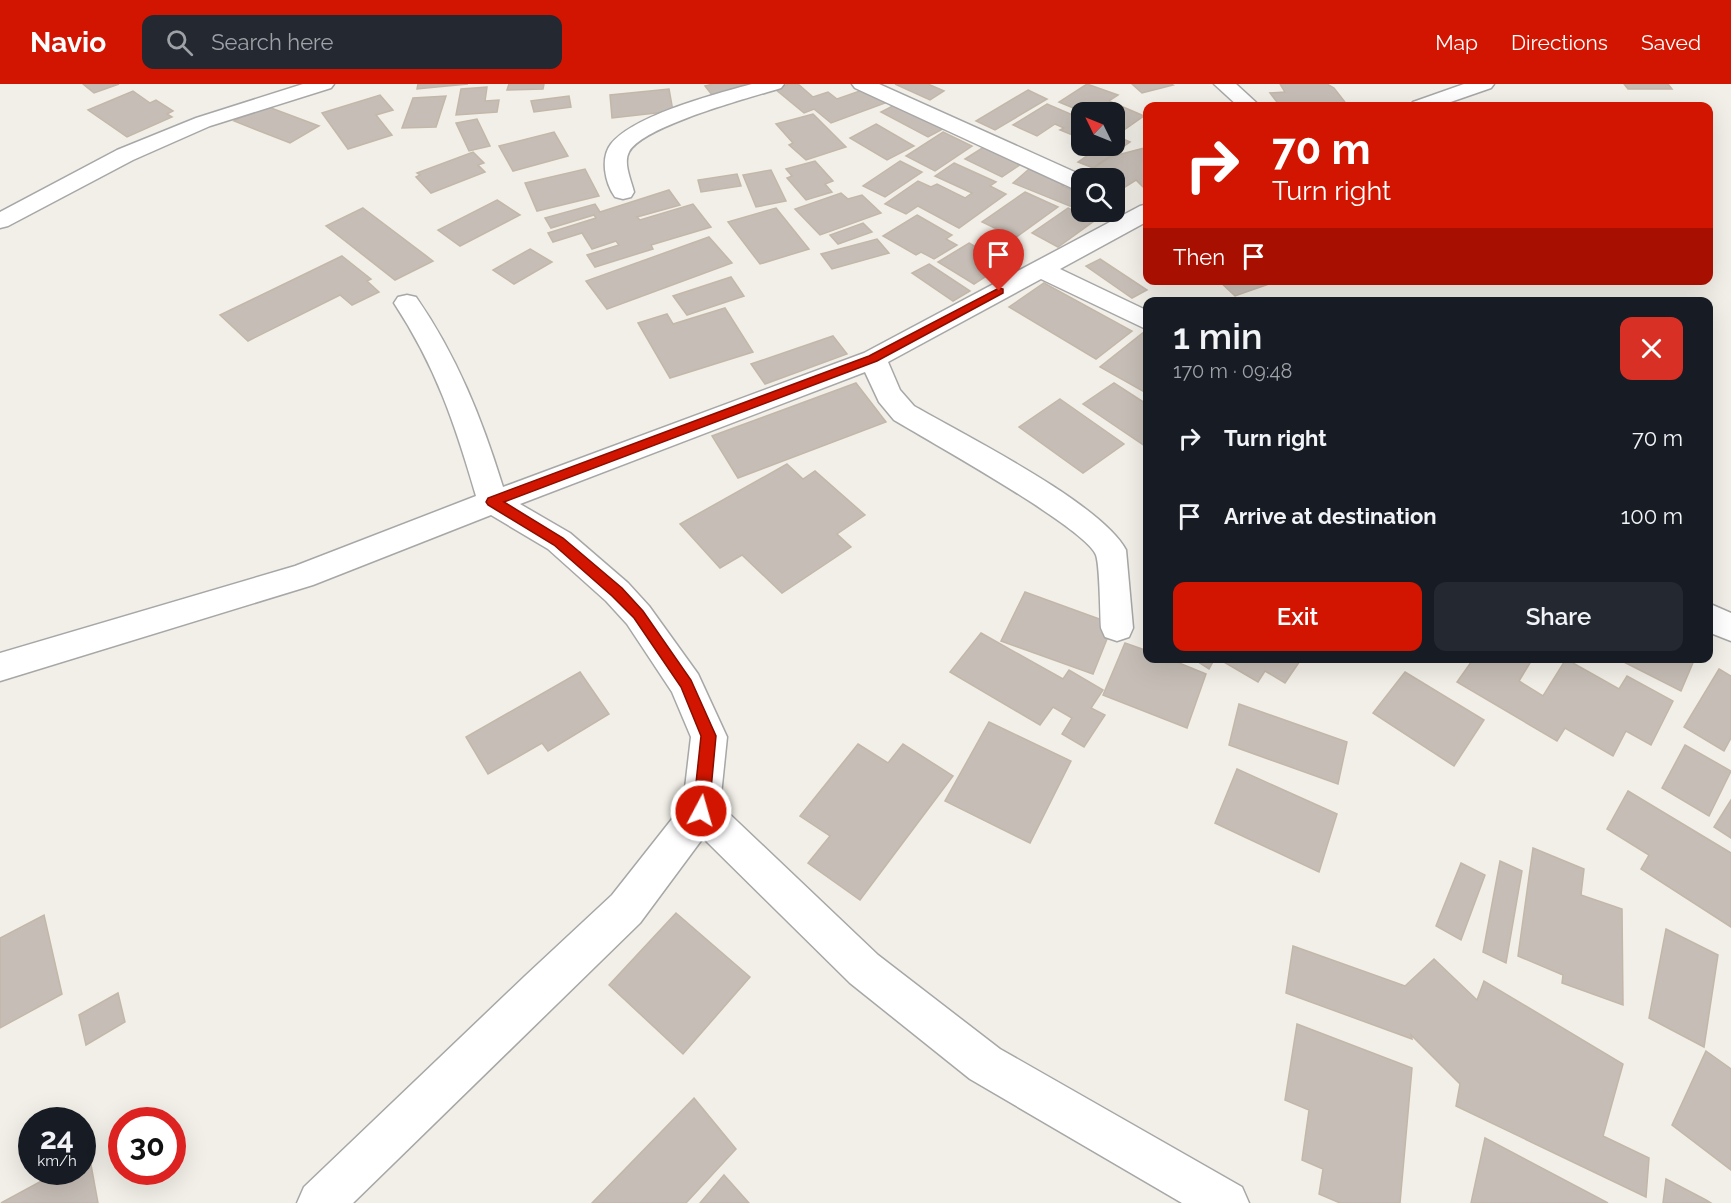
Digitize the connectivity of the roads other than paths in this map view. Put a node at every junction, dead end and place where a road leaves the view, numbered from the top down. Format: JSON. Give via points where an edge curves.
{"nodes":[{"id":1,"x":324,"y":84,"type":"edge"},
{"id":2,"x":774,"y":84,"type":"edge"},
{"id":3,"x":862,"y":84,"type":"edge"},
{"id":4,"x":1224,"y":84,"type":"edge"},
{"id":5,"x":1484,"y":84,"type":"edge"},
{"id":6,"x":1245,"y":102,"type":"edge"},
{"id":7,"x":1432,"y":102,"type":"edge"},
{"id":8,"x":1071,"y":179,"type":"edge"},
{"id":9,"x":623,"y":192,"type":"dead end"},
{"id":10,"x":1125,"y":204,"type":"edge"},
{"id":11,"x":1143,"y":211,"type":"edge"},
{"id":12,"x":1143,"y":213,"type":"edge"},
{"id":13,"x":0,"y":221,"type":"edge"},
{"id":14,"x":1041,"y":268,"type":"junction"},
{"id":15,"x":407,"y":303,"type":"dead end"},
{"id":16,"x":1143,"y":319,"type":"edge"},
{"id":17,"x":873,"y":359,"type":"junction"},
{"id":18,"x":493,"y":502,"type":"junction"},
{"id":19,"x":1117,"y":628,"type":"dead end"},
{"id":20,"x":0,"y":667,"type":"edge"},
{"id":21,"x":701,"y":811,"type":"junction"},
{"id":22,"x":320,"y":1203,"type":"edge"},
{"id":23,"x":1226,"y":1203,"type":"edge"}],
"edges":[{"from":1,"to":13,"type":"street","via":[[174,134],[125,155]]},
{"from":2,"to":9,"type":"street","via":[[708,103],[630,138],[620,147],[615,164]]},
{"from":3,"to":8,"type":"street"},
{"from":4,"to":6,"type":"street"},
{"from":5,"to":7,"type":"street"},
{"from":10,"to":11,"type":"street"},
{"from":12,"to":14,"type":"street"},
{"from":14,"to":16,"type":"street"},
{"from":14,"to":17,"type":"street"},
{"from":15,"to":18,"type":"street","via":[[435,343],[451,380],[469,423]]},
{"from":17,"to":18,"type":"street"},
{"from":17,"to":19,"type":"street","via":[[884,389],[904,412],[1030,487],[1088,526],[1111,550]]},
{"from":18,"to":20,"type":"street","via":[[302,576]]},
{"from":18,"to":21,"type":"street","via":[[559,541],[617,592],[639,615],[686,684],[709,736]]},
{"from":21,"to":22,"type":"street","via":[[626,909]]},
{"from":21,"to":23,"type":"street","via":[[864,969],[984,1064]]}]}
